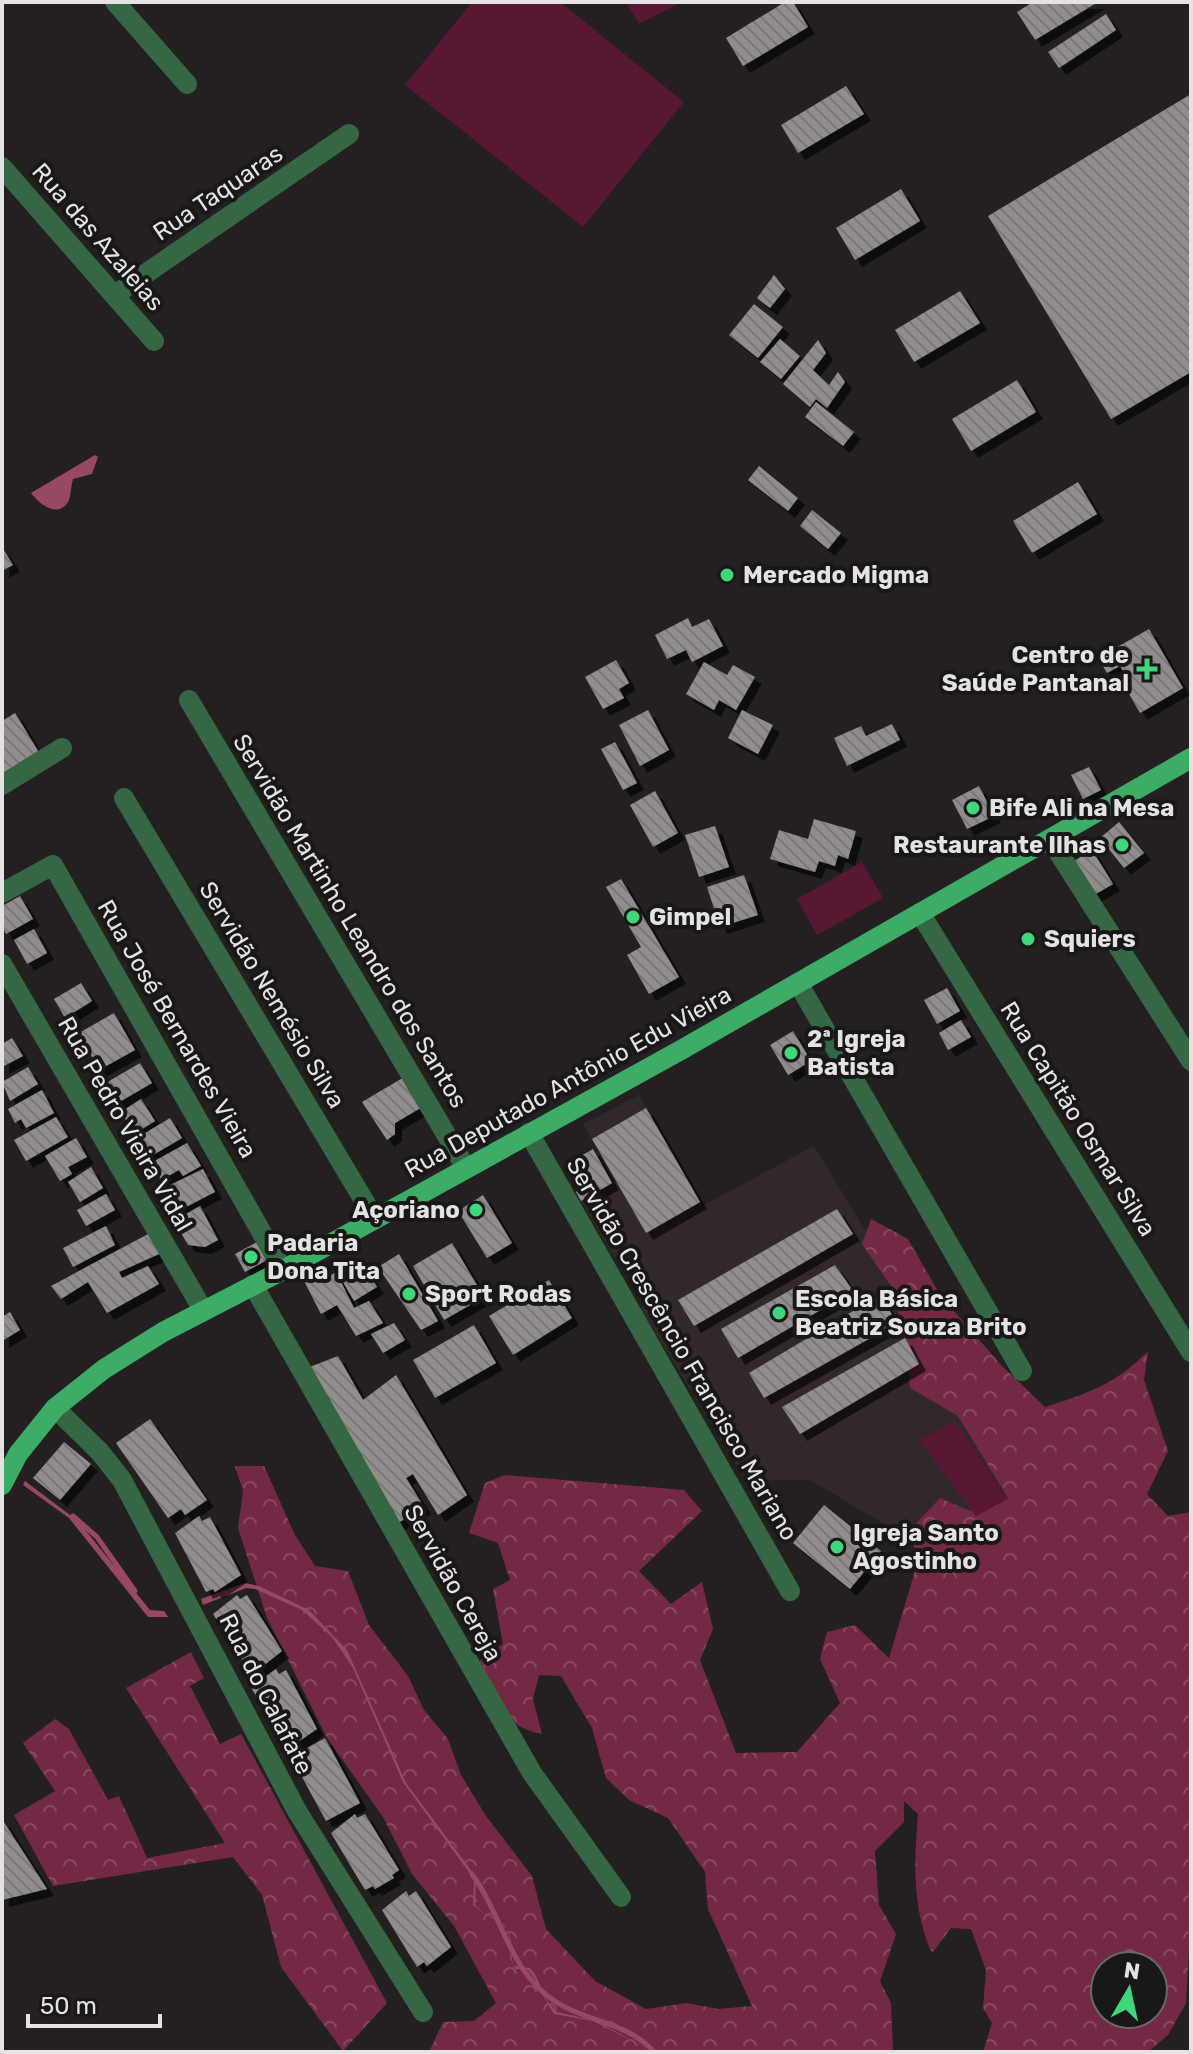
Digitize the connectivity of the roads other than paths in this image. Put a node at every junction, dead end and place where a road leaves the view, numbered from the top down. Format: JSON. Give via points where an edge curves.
{"nodes":[{"id":1,"x":115,"y":2,"type":"edge"},
{"id":2,"x":187,"y":84,"type":"dead end"},
{"id":3,"x":349,"y":134,"type":"dead end"},
{"id":4,"x":2,"y":167,"type":"edge"},
{"id":5,"x":116,"y":294,"type":"junction"},
{"id":6,"x":154,"y":341,"type":"dead end"},
{"id":7,"x":189,"y":700,"type":"dead end"},
{"id":8,"x":62,"y":748,"type":"dead end"},
{"id":9,"x":1191,"y":758,"type":"edge"},
{"id":10,"x":2,"y":785,"type":"edge"},
{"id":11,"x":124,"y":798,"type":"dead end"},
{"id":12,"x":1050,"y":839,"type":"junction"},
{"id":13,"x":2,"y":893,"type":"edge"},
{"id":14,"x":920,"y":913,"type":"junction"},
{"id":15,"x":2,"y":964,"type":"edge"},
{"id":16,"x":798,"y":983,"type":"junction"},
{"id":17,"x":1191,"y":1061,"type":"edge"},
{"id":18,"x":529,"y":1133,"type":"junction"},
{"id":19,"x":466,"y":1168,"type":"junction"},
{"id":20,"x":375,"y":1219,"type":"junction"},
{"id":21,"x":283,"y":1270,"type":"junction"},
{"id":22,"x":253,"y":1285,"type":"junction"},
{"id":23,"x":203,"y":1310,"type":"junction"},
{"id":24,"x":1191,"y":1352,"type":"edge"},
{"id":25,"x":1022,"y":1371,"type":"dead end"},
{"id":26,"x":55,"y":1408,"type":"junction"},
{"id":27,"x":2,"y":1485,"type":"edge"},
{"id":28,"x":790,"y":1591,"type":"dead end"},
{"id":29,"x":621,"y":1897,"type":"dead end"},
{"id":30,"x":423,"y":2012,"type":"dead end"}],
"edges":[{"from":1,"to":2,"type":"street"},
{"from":3,"to":5,"type":"street","name":"Rua Taquaras"},
{"from":4,"to":5,"type":"street","name":"Rua das Azaleias"},
{"from":5,"to":6,"type":"street","name":"Rua das Azaleias"},
{"from":7,"to":19,"type":"street","name":"Servidão Martinho Leandro dos Santos"},
{"from":8,"to":10,"type":"street"},
{"from":9,"to":12,"type":"main road","name":"Rua Deputado Antônio Edu Vieira"},
{"from":11,"to":20,"type":"street","name":"Servidão Nemésio Silva"},
{"from":12,"to":14,"type":"main road","name":"Rua Deputado Antônio Edu Vieira"},
{"from":12,"to":17,"type":"street"},
{"from":13,"to":21,"type":"street","name":"Rua José Bernardes Vieira","via":[[53,865]]},
{"from":14,"to":16,"type":"main road","name":"Rua Deputado Antônio Edu Vieira"},
{"from":14,"to":24,"type":"street","name":"Rua Capitão Osmar Silva"},
{"from":15,"to":23,"type":"street","name":"Rua Pedro Vieira Vidal"},
{"from":16,"to":18,"type":"main road","name":"Rua Deputado Antônio Edu Vieira"},
{"from":16,"to":25,"type":"street"},
{"from":18,"to":19,"type":"main road","name":"Rua Deputado Antônio Edu Vieira"},
{"from":18,"to":28,"type":"street","name":"Servidão Crescêncio Francisco Mariano"},
{"from":19,"to":20,"type":"main road","name":"Rua Deputado Antônio Edu Vieira"},
{"from":20,"to":21,"type":"main road","name":"Rua Deputado Antônio Edu Vieira"},
{"from":21,"to":22,"type":"main road","name":"Rua Deputado Antônio Edu Vieira"},
{"from":22,"to":23,"type":"main road","name":"Rua Deputado Antônio Edu Vieira"},
{"from":22,"to":29,"type":"street","name":"Servidão Cereja","via":[[532,1773]]},
{"from":23,"to":26,"type":"main road","name":"Rua Deputado Antônio Edu Vieira","via":[[104,1369]]},
{"from":26,"to":27,"type":"main road","name":"Rua Deputado Antônio Edu Vieira","via":[[18,1454]]},
{"from":26,"to":30,"type":"street","name":"Rua do Calafate","via":[[122,1480],[297,1811]]}]}
